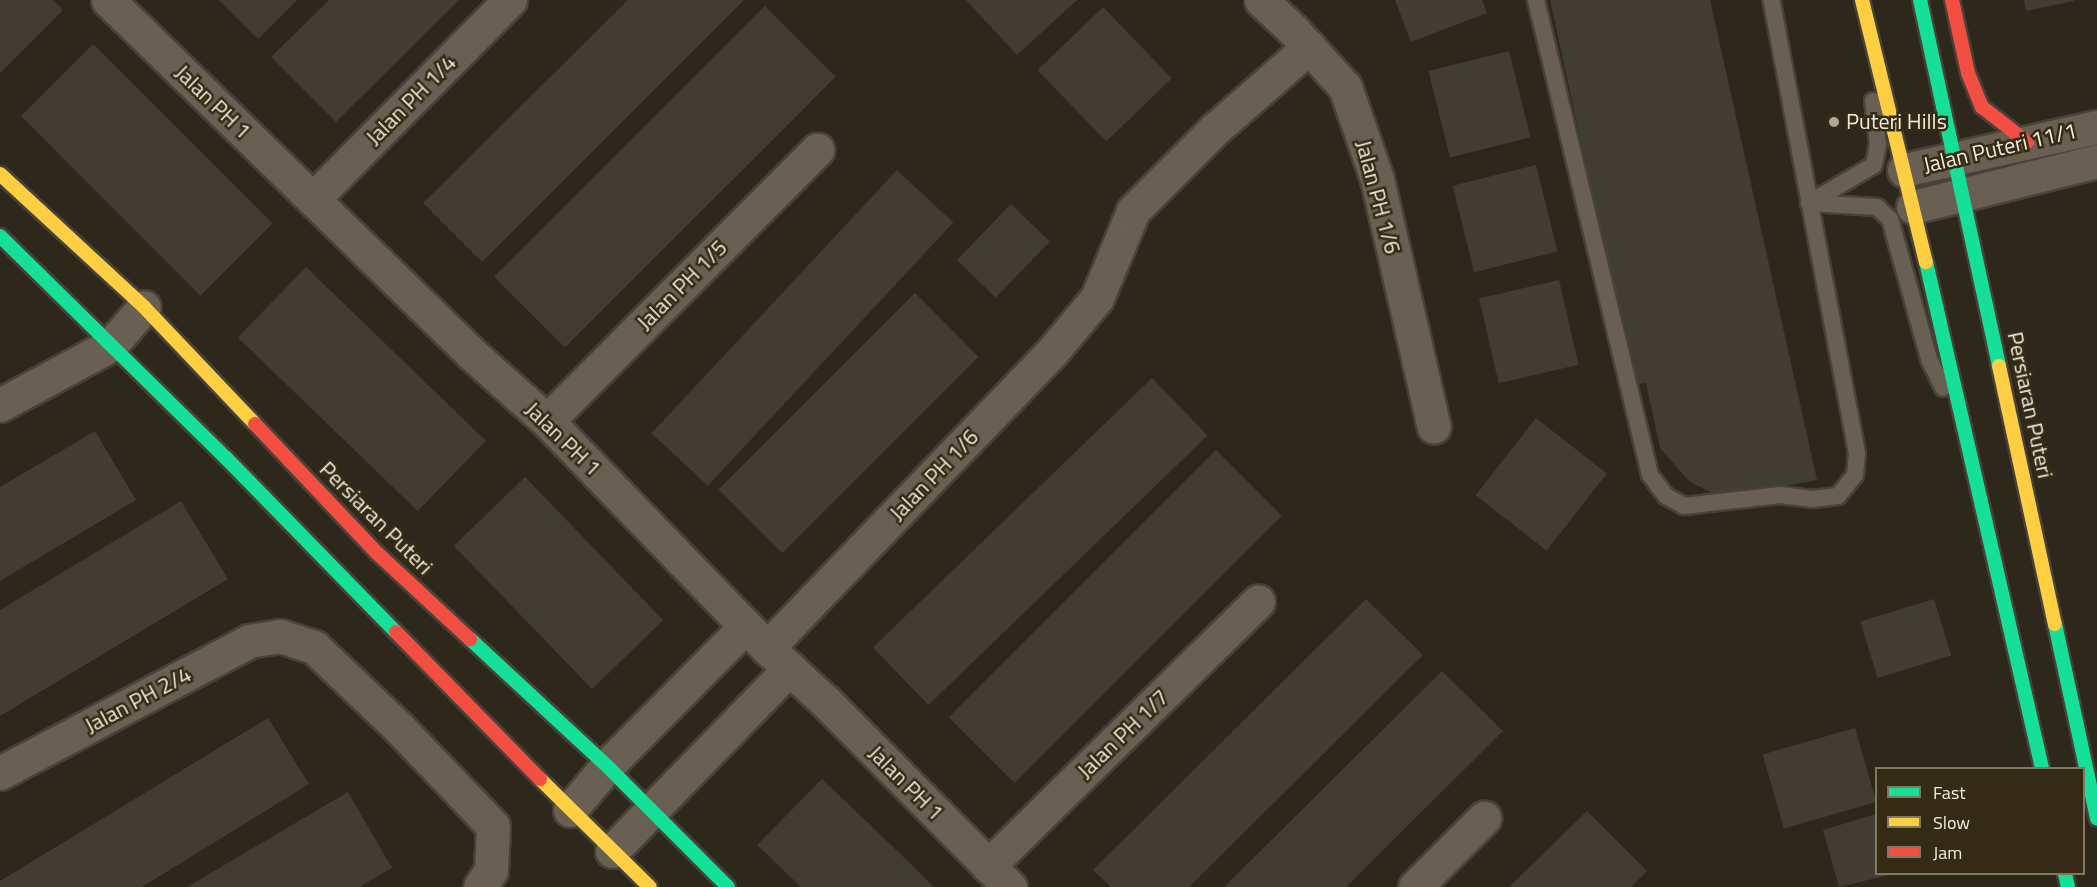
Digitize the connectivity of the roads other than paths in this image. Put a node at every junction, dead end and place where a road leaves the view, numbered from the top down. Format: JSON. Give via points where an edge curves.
{"nodes":[{"id":1,"x":108,"y":0,"type":"edge"},
{"id":2,"x":510,"y":0,"type":"edge"},
{"id":3,"x":1261,"y":0,"type":"edge"},
{"id":4,"x":1536,"y":0,"type":"edge"},
{"id":5,"x":1771,"y":0,"type":"edge"},
{"id":6,"x":1862,"y":0,"type":"edge"},
{"id":7,"x":1920,"y":0,"type":"edge"},
{"id":8,"x":1952,"y":0,"type":"edge"},
{"id":9,"x":1309,"y":47,"type":"junction"},
{"id":10,"x":2097,"y":127,"type":"edge"},
{"id":11,"x":2027,"y":142,"type":"junction"},
{"id":12,"x":817,"y":150,"type":"dead end"},
{"id":13,"x":1955,"y":158,"type":"junction"},
{"id":14,"x":2097,"y":161,"type":"edge"},
{"id":15,"x":1904,"y":170,"type":"junction"},
{"id":16,"x":0,"y":174,"type":"edge"},
{"id":17,"x":1964,"y":195,"type":"junction"},
{"id":18,"x":313,"y":199,"type":"junction"},
{"id":19,"x":1809,"y":203,"type":"junction"},
{"id":20,"x":1913,"y":207,"type":"junction"},
{"id":21,"x":0,"y":236,"type":"edge"},
{"id":22,"x":144,"y":307,"type":"junction"},
{"id":23,"x":111,"y":345,"type":"junction"},
{"id":24,"x":0,"y":405,"type":"edge"},
{"id":25,"x":547,"y":421,"type":"junction"},
{"id":26,"x":1434,"y":427,"type":"dead end"},
{"id":27,"x":1964,"y":432,"type":"junction"},
{"id":28,"x":1258,"y":602,"type":"dead end"},
{"id":29,"x":768,"y":647,"type":"junction"},
{"id":30,"x":607,"y":766,"type":"junction"},
{"id":31,"x":2042,"y":767,"type":"edge"},
{"id":32,"x":0,"y":773,"type":"edge"},
{"id":33,"x":650,"y":809,"type":"junction"},
{"id":34,"x":570,"y":810,"type":"junction"},
{"id":35,"x":1484,"y":818,"type":"dead end"},
{"id":36,"x":2097,"y":819,"type":"edge"},
{"id":37,"x":612,"y":850,"type":"junction"},
{"id":38,"x":999,"y":876,"type":"edge"},
{"id":39,"x":486,"y":879,"type":"edge"},
{"id":40,"x":650,"y":887,"type":"edge"},
{"id":41,"x":728,"y":887,"type":"edge"},
{"id":42,"x":1415,"y":887,"type":"edge"}],
"edges":[{"from":1,"to":18,"type":"street","name":"Jalan PH 1"},
{"from":2,"to":18,"type":"street","name":"Jalan PH 1/4"},
{"from":3,"to":9,"type":"street","name":"Jalan PH 1/6"},
{"from":4,"to":19,"type":"lane","via":[[1650,475],[1666,496],[1684,506],[1780,495],[1813,499],[1838,496],[1855,475],[1857,453]]},
{"from":5,"to":19,"type":"lane"},
{"from":6,"to":15,"type":"main road"},
{"from":6,"to":19,"type":"lane","via":[[1878,144],[1874,165]]},
{"from":7,"to":13,"type":"main road","name":"Persiaran Puteri"},
{"from":8,"to":11,"type":"main road","via":[[1968,73],[1982,107]]},
{"from":9,"to":26,"type":"street","name":"Jalan PH 1/6","via":[[1345,87],[1377,179]]},
{"from":9,"to":29,"type":"street","name":"Jalan PH 1/6","via":[[1215,129],[1133,211],[1097,298],[1052,352]]},
{"from":10,"to":11,"type":"street","name":"Jalan Puteri 11/1"},
{"from":11,"to":13,"type":"street","name":"Jalan Puteri 11/1"},
{"from":12,"to":25,"type":"street","name":"Jalan PH 1/5"},
{"from":13,"to":15,"type":"street","name":"Jalan Puteri 11/1"},
{"from":13,"to":17,"type":"main road","name":"Persiaran Puteri"},
{"from":14,"to":17,"type":"street","name":"Jalan Puteri 11/1"},
{"from":15,"to":20,"type":"main road"},
{"from":16,"to":22,"type":"main road","name":"Persiaran Puteri"},
{"from":17,"to":20,"type":"street","name":"Jalan Puteri 11/1"},
{"from":17,"to":36,"type":"main road","name":"Persiaran Puteri"},
{"from":18,"to":25,"type":"street","name":"Jalan PH 1","via":[[473,355]]},
{"from":19,"to":27,"type":"lane","via":[[1877,207],[1890,219],[1929,359]]},
{"from":20,"to":27,"type":"main road"},
{"from":21,"to":23,"type":"main road"},
{"from":22,"to":23,"type":"street"},
{"from":22,"to":30,"type":"main road","name":"Persiaran Puteri","via":[[377,553]]},
{"from":23,"to":24,"type":"street"},
{"from":23,"to":34,"type":"main road"},
{"from":25,"to":29,"type":"street","name":"Jalan PH 1"},
{"from":27,"to":31,"type":"main road"},
{"from":28,"to":38,"type":"street","name":"Jalan PH 1/7"},
{"from":29,"to":30,"type":"street"},
{"from":29,"to":33,"type":"street"},
{"from":29,"to":38,"type":"street","name":"Jalan PH 1"},
{"from":30,"to":33,"type":"main road","name":"Persiaran Puteri"},
{"from":30,"to":34,"type":"street"},
{"from":32,"to":39,"type":"street","name":"Jalan PH 2/4","via":[[249,641],[280,636],[314,647],[493,826]]},
{"from":33,"to":37,"type":"street"},
{"from":33,"to":41,"type":"main road","name":"Persiaran Puteri"},
{"from":34,"to":37,"type":"main road"},
{"from":35,"to":42,"type":"street"},
{"from":37,"to":40,"type":"main road"}]}
